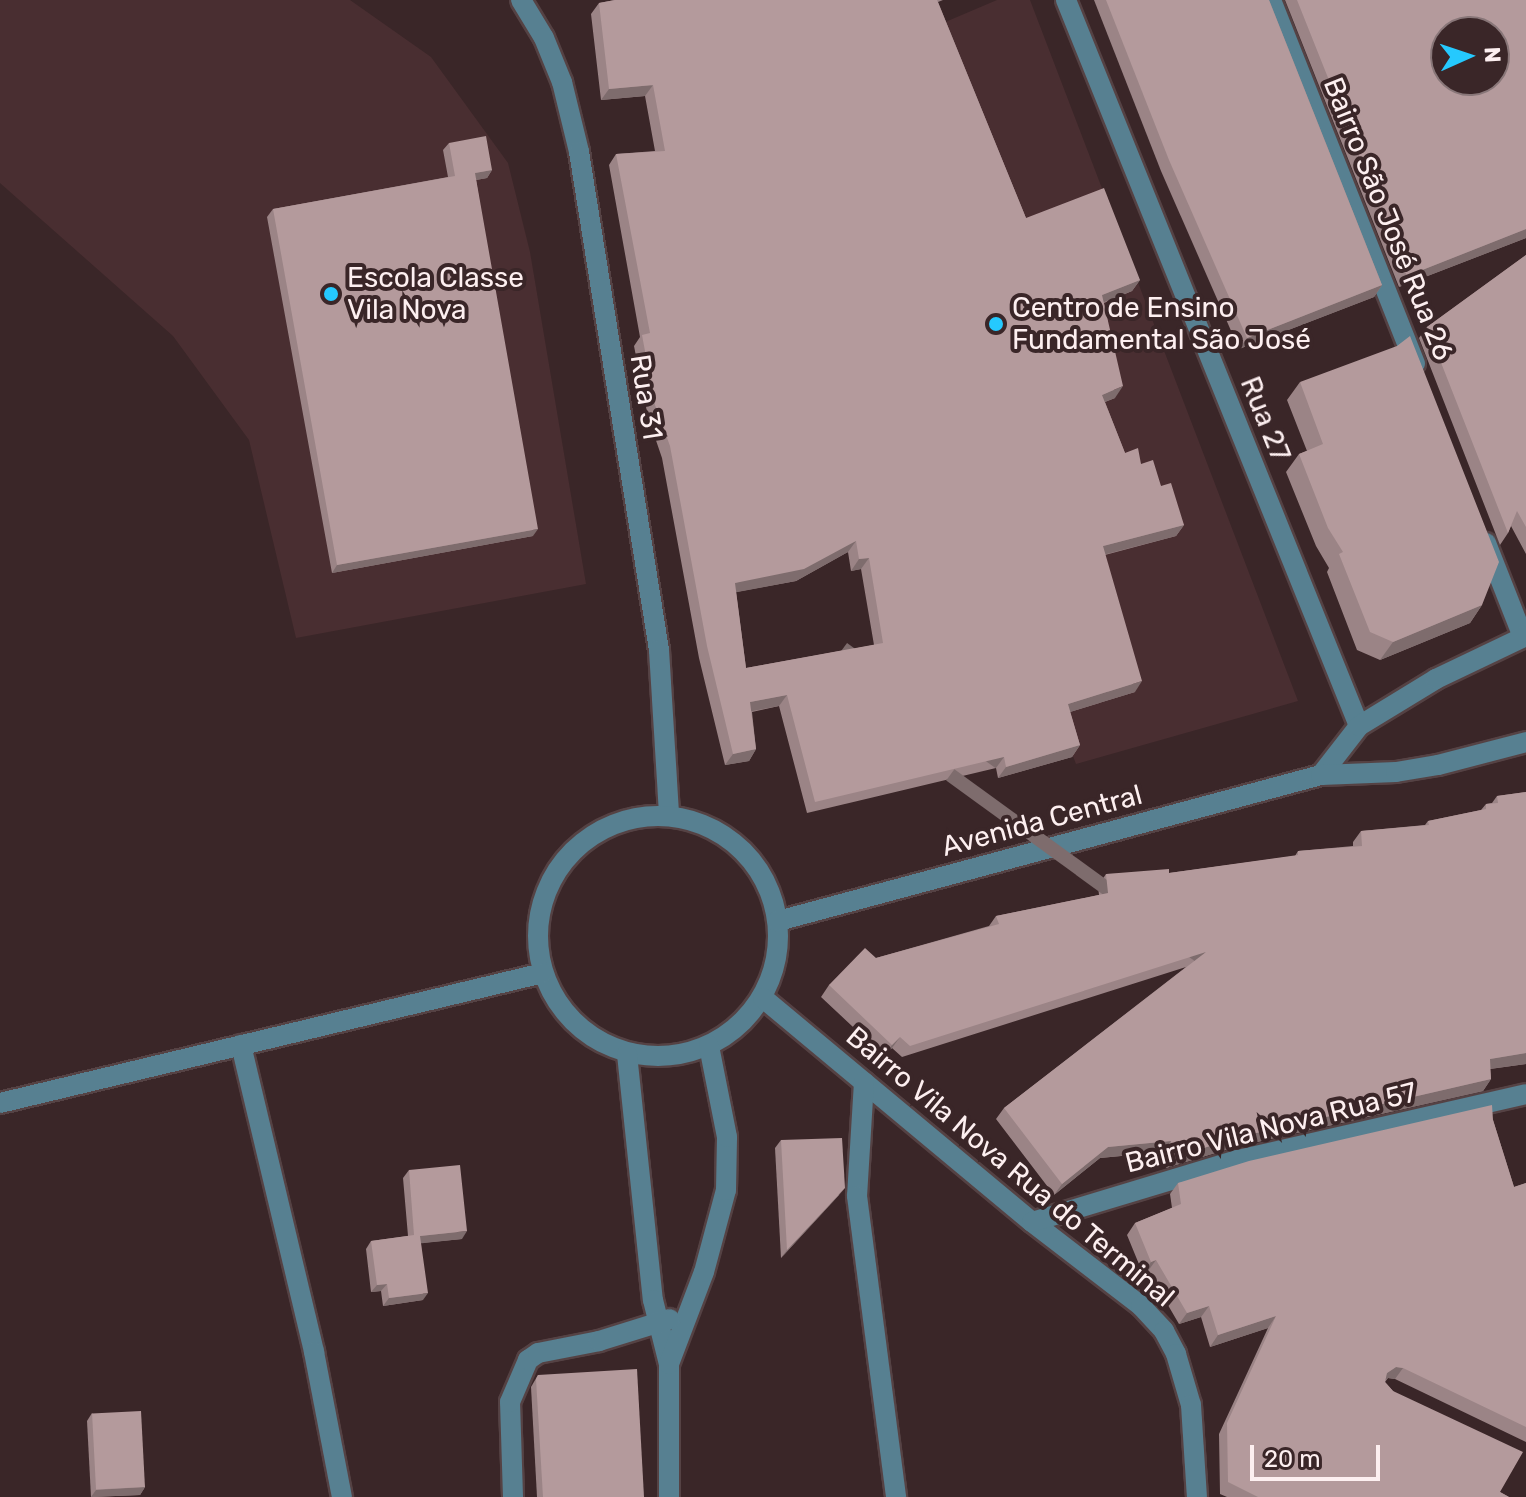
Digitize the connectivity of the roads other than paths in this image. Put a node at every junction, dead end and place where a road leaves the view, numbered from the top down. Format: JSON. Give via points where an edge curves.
{"nodes":[{"id":1,"x":521,"y":0,"type":"edge"},
{"id":2,"x":1066,"y":0,"type":"edge"},
{"id":3,"x":1271,"y":0,"type":"edge"},
{"id":4,"x":1424,"y":385,"type":"edge"},
{"id":5,"x":1476,"y":518,"type":"edge"},
{"id":6,"x":1525,"y":636,"type":"edge"},
{"id":7,"x":1359,"y":726,"type":"junction"},
{"id":8,"x":1526,"y":742,"type":"edge"},
{"id":9,"x":1321,"y":775,"type":"junction"},
{"id":10,"x":669,"y":815,"type":"junction"},
{"id":11,"x":778,"y":921,"type":"junction"},
{"id":12,"x":543,"y":973,"type":"junction"},
{"id":13,"x":763,"y":998,"type":"junction"},
{"id":14,"x":241,"y":1045,"type":"junction"},
{"id":15,"x":709,"y":1046,"type":"junction"},
{"id":16,"x":627,"y":1054,"type":"junction"},
{"id":17,"x":864,"y":1082,"type":"junction"},
{"id":18,"x":1526,"y":1094,"type":"edge"},
{"id":19,"x":0,"y":1103,"type":"edge"},
{"id":20,"x":1032,"y":1222,"type":"junction"},
{"id":21,"x":686,"y":1317,"type":"junction"},
{"id":22,"x":657,"y":1321,"type":"junction"},
{"id":23,"x":669,"y":1364,"type":"junction"},
{"id":24,"x":342,"y":1497,"type":"edge"},
{"id":25,"x":513,"y":1497,"type":"edge"},
{"id":26,"x":669,"y":1497,"type":"edge"},
{"id":27,"x":896,"y":1497,"type":"edge"},
{"id":28,"x":1197,"y":1497,"type":"edge"}],
"edges":[{"from":1,"to":10,"type":"street","name":"Rua 31","via":[[562,82],[579,152],[655,618]]},
{"from":2,"to":7,"type":"street","name":"Rua 27"},
{"from":3,"to":4,"type":"street","name":"Bairro São José Rua 26"},
{"from":5,"to":6,"type":"street"},
{"from":6,"to":7,"type":"street","via":[[1436,679]]},
{"from":7,"to":9,"type":"street"},
{"from":8,"to":9,"type":"street","name":"Avenida Central","via":[[1396,772]]},
{"from":9,"to":11,"type":"street","name":"Avenida Central"},
{"from":10,"to":11,"type":"street","via":[[708,825],[742,849],[766,882]]},
{"from":10,"to":12,"type":"street","via":[[637,816],[608,825],[560,864],[542,898],[536,935]]},
{"from":11,"to":13,"type":"street","via":[[776,961]]},
{"from":12,"to":14,"type":"street"},
{"from":12,"to":16,"type":"street","via":[[574,1024]]},
{"from":13,"to":15,"type":"street","via":[[740,1026]]},
{"from":13,"to":17,"type":"street","name":"Bairro Vila Nova Rua do Terminal"},
{"from":14,"to":19,"type":"street"},
{"from":14,"to":24,"type":"street","via":[[314,1352]]},
{"from":15,"to":16,"type":"street","via":[[668,1057]]},
{"from":15,"to":21,"type":"street","via":[[727,1137],[726,1190]]},
{"from":16,"to":22,"type":"street"},
{"from":17,"to":20,"type":"street","name":"Bairro Vila Nova Rua do Terminal"},
{"from":17,"to":27,"type":"street","via":[[857,1196]]},
{"from":18,"to":20,"type":"street","name":"Bairro Vila Nova Rua 57","via":[[1238,1160]]},
{"from":20,"to":28,"type":"street","name":"Bairro Vila Nova Rua do Terminal","via":[[1141,1306],[1164,1331],[1191,1405]]},
{"from":21,"to":22,"type":"street"},
{"from":21,"to":23,"type":"street"},
{"from":22,"to":23,"type":"street"},
{"from":22,"to":25,"type":"street","via":[[599,1341],[538,1353],[524,1365],[510,1402]]},
{"from":23,"to":26,"type":"street"}]}
